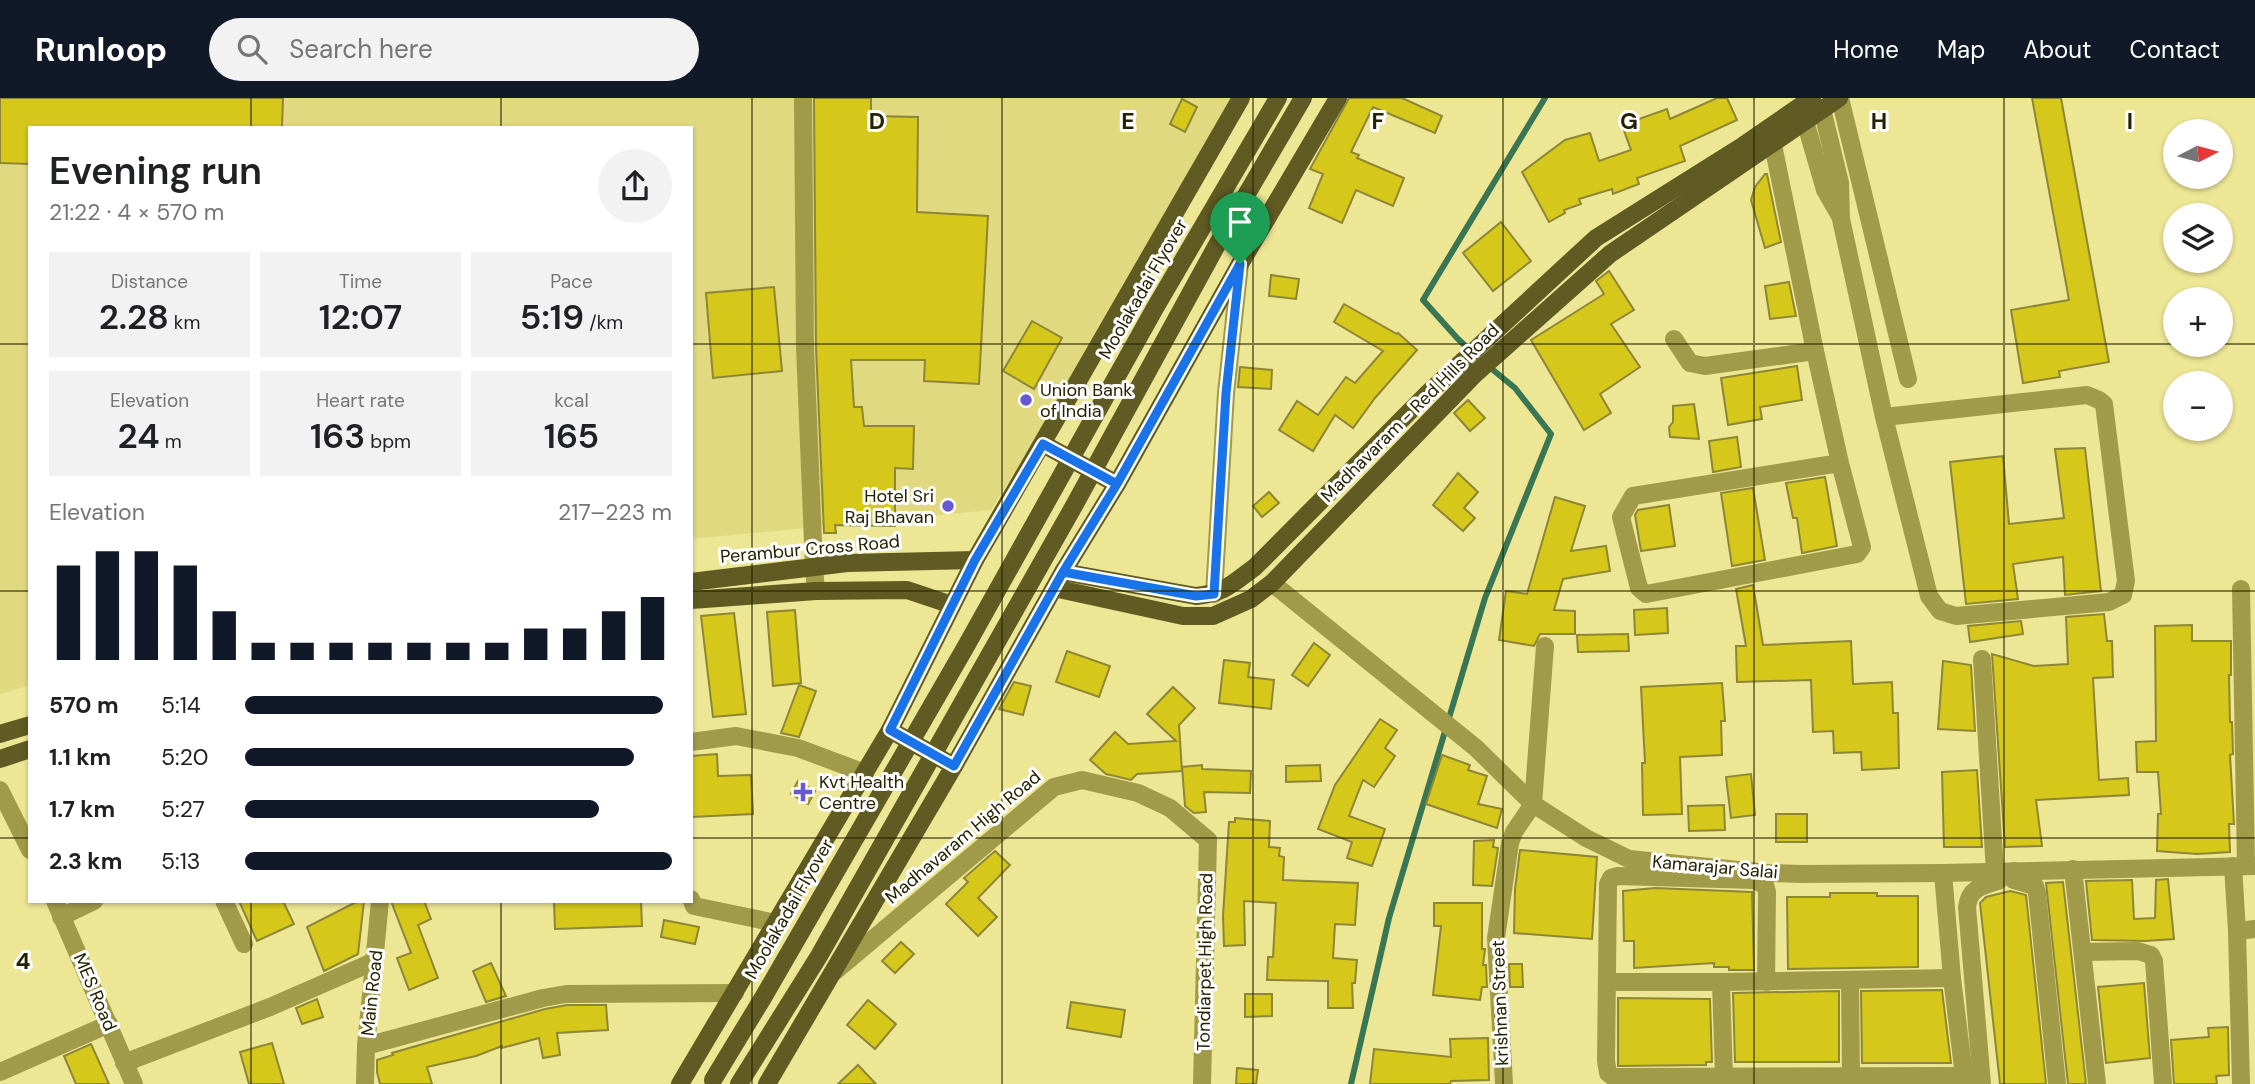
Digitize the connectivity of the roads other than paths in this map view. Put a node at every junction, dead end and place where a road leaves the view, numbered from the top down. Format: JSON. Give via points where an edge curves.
{"nodes":[{"id":1,"x":803,"y":98,"type":"edge"},
{"id":2,"x":1241,"y":98,"type":"edge"},
{"id":3,"x":1278,"y":98,"type":"edge"},
{"id":4,"x":1303,"y":98,"type":"edge"},
{"id":5,"x":1338,"y":98,"type":"edge"},
{"id":6,"x":1840,"y":98,"type":"edge"},
{"id":7,"x":1817,"y":104,"type":"edge"},
{"id":8,"x":1805,"y":121,"type":"junction"},
{"id":9,"x":1771,"y":135,"type":"junction"},
{"id":10,"x":1841,"y":219,"type":"junction"},
{"id":11,"x":1240,"y":264,"type":"junction"},
{"id":12,"x":1674,"y":339,"type":"dead end"},
{"id":13,"x":1815,"y":351,"type":"junction"},
{"id":14,"x":1469,"y":368,"type":"junction"},
{"id":15,"x":1908,"y":379,"type":"dead end"},
{"id":16,"x":1884,"y":418,"type":"junction"},
{"id":17,"x":1043,"y":444,"type":"junction"},
{"id":18,"x":1840,"y":463,"type":"junction"},
{"id":19,"x":1117,"y":484,"type":"junction"},
{"id":20,"x":975,"y":560,"type":"junction"},
{"id":21,"x":814,"y":567,"type":"junction"},
{"id":22,"x":1059,"y":580,"type":"junction"},
{"id":23,"x":693,"y":582,"type":"edge"},
{"id":24,"x":1272,"y":583,"type":"junction"},
{"id":25,"x":2241,"y":589,"type":"dead end"},
{"id":26,"x":816,"y":591,"type":"junction"},
{"id":27,"x":1214,"y":594,"type":"junction"},
{"id":28,"x":693,"y":600,"type":"edge"},
{"id":29,"x":952,"y":605,"type":"junction"},
{"id":30,"x":1545,"y":646,"type":"dead end"},
{"id":31,"x":1982,"y":659,"type":"dead end"},
{"id":32,"x":28,"y":726,"type":"edge"},
{"id":33,"x":890,"y":730,"type":"junction"},
{"id":34,"x":0,"y":734,"type":"edge"},
{"id":35,"x":693,"y":741,"type":"edge"},
{"id":36,"x":28,"y":750,"type":"edge"},
{"id":37,"x":0,"y":759,"type":"edge"},
{"id":38,"x":954,"y":766,"type":"junction"},
{"id":39,"x":865,"y":773,"type":"junction"},
{"id":40,"x":0,"y":790,"type":"edge"},
{"id":41,"x":1533,"y":804,"type":"junction"},
{"id":42,"x":1208,"y":840,"type":"joint"},
{"id":43,"x":28,"y":846,"type":"edge"},
{"id":44,"x":2245,"y":866,"type":"edge"},
{"id":45,"x":2073,"y":869,"type":"junction"},
{"id":46,"x":2003,"y":872,"type":"junction"},
{"id":47,"x":1943,"y":873,"type":"junction"},
{"id":48,"x":85,"y":903,"type":"edge"},
{"id":49,"x":225,"y":903,"type":"edge"},
{"id":50,"x":380,"y":903,"type":"edge"},
{"id":51,"x":693,"y":903,"type":"edge"},
{"id":52,"x":58,"y":909,"type":"edge"},
{"id":53,"x":776,"y":923,"type":"junction"},
{"id":54,"x":2246,"y":930,"type":"edge"},
{"id":55,"x":244,"y":944,"type":"dead end"},
{"id":56,"x":2083,"y":952,"type":"junction"},
{"id":57,"x":375,"y":961,"type":"junction"},
{"id":58,"x":831,"y":974,"type":"junction"},
{"id":59,"x":1952,"y":978,"type":"junction"},
{"id":60,"x":1850,"y":980,"type":"junction"},
{"id":61,"x":1607,"y":982,"type":"junction"},
{"id":62,"x":1721,"y":982,"type":"junction"},
{"id":63,"x":1766,"y":982,"type":"junction"},
{"id":64,"x":735,"y":993,"type":"junction"},
{"id":65,"x":109,"y":1024,"type":"junction"},
{"id":66,"x":366,"y":1046,"type":"junction"},
{"id":67,"x":124,"y":1063,"type":"junction"},
{"id":68,"x":0,"y":1072,"type":"edge"},
{"id":69,"x":1851,"y":1077,"type":"junction"},
{"id":70,"x":1724,"y":1078,"type":"junction"},
{"id":71,"x":1871,"y":1080,"type":"edge"},
{"id":72,"x":1965,"y":1080,"type":"edge"},
{"id":73,"x":711,"y":1082,"type":"edge"},
{"id":74,"x":134,"y":1084,"type":"edge"},
{"id":75,"x":365,"y":1084,"type":"edge"},
{"id":76,"x":680,"y":1084,"type":"edge"},
{"id":77,"x":739,"y":1084,"type":"edge"},
{"id":78,"x":767,"y":1084,"type":"edge"},
{"id":79,"x":1202,"y":1084,"type":"edge"},
{"id":80,"x":1504,"y":1084,"type":"edge"},
{"id":81,"x":1982,"y":1084,"type":"edge"},
{"id":82,"x":2057,"y":1084,"type":"edge"},
{"id":83,"x":2097,"y":1084,"type":"edge"},
{"id":84,"x":2163,"y":1084,"type":"edge"},
{"id":85,"x":2241,"y":1084,"type":"edge"}],
"edges":[{"from":1,"to":21,"type":"street","via":[[805,347]]},
{"from":2,"to":17,"type":"main road"},
{"from":3,"to":73,"type":"main road","name":"Moolakadai Flyover","bridge":true},
{"from":4,"to":77,"type":"main road","bridge":true,"via":[[819,956]]},
{"from":5,"to":11,"type":"main road"},
{"from":6,"to":7,"type":"main road","name":"Madhavaram - Red Hills Road"},
{"from":6,"to":15,"type":"street"},
{"from":7,"to":8,"type":"main road","name":"Madhavaram - Red Hills Road"},
{"from":7,"to":9,"type":"main road","name":"Madhavaram - Red Hills Road"},
{"from":7,"to":10,"type":"street","via":[[1840,183]]},
{"from":8,"to":9,"type":"main road","name":"Madhavaram - Red Hills Road"},
{"from":8,"to":10,"type":"street","via":[[1825,190]]},
{"from":9,"to":13,"type":"street"},
{"from":9,"to":14,"type":"main road","name":"Madhavaram - Red Hills Road","bridge":true,"via":[[1596,238]]},
{"from":10,"to":16,"type":"street"},
{"from":11,"to":19,"type":"main road"},
{"from":11,"to":27,"type":"street","via":[[1226,393]]},
{"from":12,"to":13,"type":"street","via":[[1690,363],[1705,366]]},
{"from":13,"to":18,"type":"street"},
{"from":14,"to":24,"type":"main road","name":"Madhavaram - Red Hills Road"},
{"from":14,"to":27,"type":"main road","name":"Madhavaram - Red Hills Road","via":[[1426,395],[1255,567]]},
{"from":16,"to":16,"type":"street","via":[[1929,596],[1940,611],[1956,616],[2109,602],[2123,595],[2126,581],[2104,404],[2099,400],[2087,395]]},
{"from":17,"to":19,"type":"main road"},
{"from":17,"to":20,"type":"main road"},
{"from":18,"to":18,"type":"street","via":[[1633,496],[1622,517],[1639,588],[1646,594],[1857,554],[1862,547]]},
{"from":19,"to":22,"type":"main road"},
{"from":20,"to":21,"type":"main road","name":"Perambur Cross Road"},
{"from":20,"to":29,"type":"main road"},
{"from":21,"to":23,"type":"main road","name":"Perambur Cross Road"},
{"from":21,"to":26,"type":"street"},
{"from":22,"to":24,"type":"main road","name":"Madhavaram - Red Hills Road","via":[[1182,616],[1213,616],[1251,599]]},
{"from":22,"to":27,"type":"main road","via":[[1196,596]]},
{"from":22,"to":38,"type":"main road"},
{"from":24,"to":41,"type":"street","name":"Kamarajar Salai","via":[[1476,748]]},
{"from":25,"to":44,"type":"street"},
{"from":26,"to":28,"type":"main road"},
{"from":26,"to":29,"type":"main road","via":[[907,590]]},
{"from":29,"to":33,"type":"main road"},
{"from":30,"to":41,"type":"street"},
{"from":31,"to":46,"type":"street"},
{"from":32,"to":34,"type":"main road"},
{"from":33,"to":38,"type":"main road"},
{"from":33,"to":39,"type":"main road"},
{"from":35,"to":39,"type":"street","via":[[736,736],[798,748]]},
{"from":36,"to":37,"type":"main road"},
{"from":38,"to":58,"type":"main road"},
{"from":39,"to":53,"type":"main road"},
{"from":40,"to":43,"type":"street"},
{"from":41,"to":47,"type":"street","name":"Kamarajar Salai","via":[[1629,859],[1768,873]]},
{"from":41,"to":80,"type":"street","name":"krishnan Street","via":[[1510,843],[1496,938]]},
{"from":42,"to":58,"type":"street","name":"Madhavaram High Road","via":[[1170,808],[1138,793],[1082,780],[1054,787]]},
{"from":42,"to":79,"type":"street","name":"Tondiarpet High Road"},
{"from":44,"to":45,"type":"street","name":"Kamarajar Salai"},
{"from":44,"to":54,"type":"street"},
{"from":45,"to":46,"type":"street","name":"Kamarajar Salai"},
{"from":45,"to":56,"type":"street"},
{"from":46,"to":47,"type":"street","name":"Kamarajar Salai"},
{"from":46,"to":81,"type":"street","via":[[1998,881],[1976,888],[1967,907]]},
{"from":46,"to":82,"type":"street","via":[[2035,886],[2037,893]]},
{"from":47,"to":59,"type":"street"},
{"from":48,"to":52,"type":"street"},
{"from":49,"to":55,"type":"street"},
{"from":50,"to":57,"type":"street","name":"Main Road"},
{"from":51,"to":53,"type":"street"},
{"from":52,"to":65,"type":"street","name":"MES Road"},
{"from":53,"to":64,"type":"main road"},
{"from":54,"to":85,"type":"street"},
{"from":56,"to":83,"type":"street"},
{"from":56,"to":84,"type":"street","via":[[2151,955]]},
{"from":57,"to":66,"type":"street","name":"Main Road"},
{"from":57,"to":67,"type":"street"},
{"from":58,"to":78,"type":"main road"},
{"from":59,"to":60,"type":"street"},
{"from":59,"to":72,"type":"street"},
{"from":60,"to":63,"type":"street"},
{"from":60,"to":69,"type":"street"},
{"from":61,"to":62,"type":"street"},
{"from":61,"to":63,"type":"street","via":[[1608,884],[1618,876],[1754,880],[1765,885]]},
{"from":61,"to":70,"type":"street","via":[[1608,1073],[1613,1077]]},
{"from":62,"to":63,"type":"street"},
{"from":62,"to":70,"type":"street"},
{"from":64,"to":66,"type":"street","via":[[566,993]]},
{"from":64,"to":76,"type":"main road"},
{"from":65,"to":67,"type":"street","name":"MES Road"},
{"from":65,"to":68,"type":"street"},
{"from":66,"to":75,"type":"street","name":"Main Road"},
{"from":67,"to":74,"type":"street","name":"MES Road"},
{"from":69,"to":70,"type":"street"},
{"from":69,"to":71,"type":"street"},
{"from":71,"to":72,"type":"street"}]}
